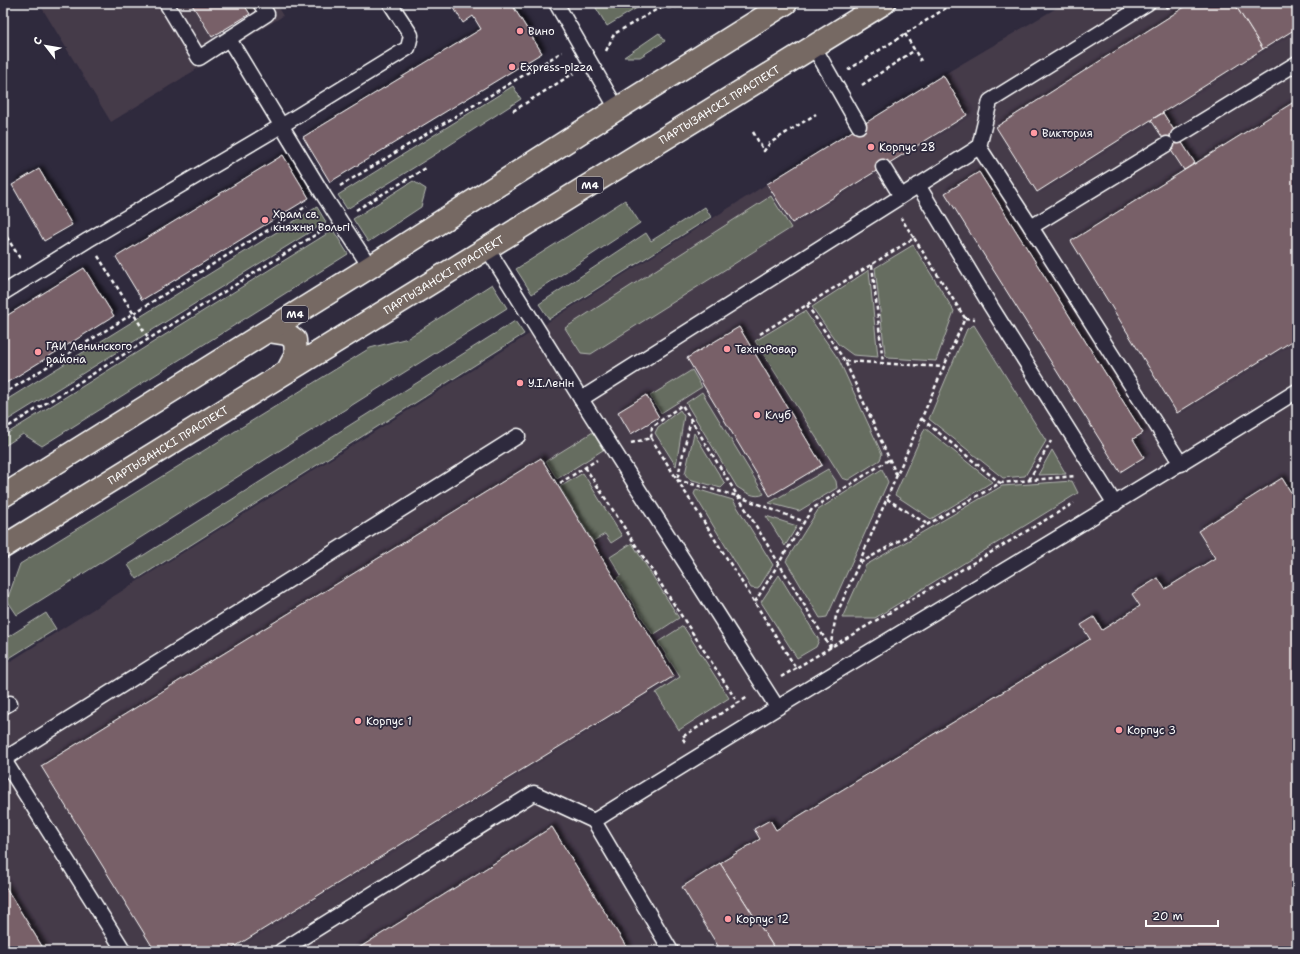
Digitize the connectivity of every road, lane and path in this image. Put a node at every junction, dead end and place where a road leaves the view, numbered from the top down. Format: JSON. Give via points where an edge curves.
{"nodes":[{"id":1,"x":166,"y":3,"type":"edge"},
{"id":2,"x":260,"y":3,"type":"edge"},
{"id":3,"x":390,"y":3,"type":"edge"},
{"id":4,"x":556,"y":3,"type":"edge"},
{"id":5,"x":668,"y":3,"type":"edge"},
{"id":6,"x":695,"y":3,"type":"edge"},
{"id":7,"x":786,"y":3,"type":"edge"},
{"id":8,"x":884,"y":3,"type":"edge"},
{"id":9,"x":954,"y":3,"type":"edge"},
{"id":10,"x":1148,"y":3,"type":"edge"},
{"id":11,"x":660,"y":8,"type":"junction"},
{"id":12,"x":905,"y":34,"type":"junction"},
{"id":13,"x":229,"y":39,"type":"junction"},
{"id":14,"x":814,"y":47,"type":"junction"},
{"id":15,"x":915,"y":50,"type":"junction"},
{"id":16,"x":921,"y":61,"type":"dead end"},
{"id":17,"x":590,"y":62,"type":"junction"},
{"id":18,"x":1297,"y":63,"type":"edge"},
{"id":19,"x":832,"y":80,"type":"junction"},
{"id":20,"x":862,"y":85,"type":"dead end"},
{"id":21,"x":617,"y":109,"type":"junction"},
{"id":22,"x":513,"y":111,"type":"dead end"},
{"id":23,"x":816,"y":114,"type":"dead end"},
{"id":24,"x":281,"y":126,"type":"junction"},
{"id":25,"x":859,"y":126,"type":"dead end"},
{"id":26,"x":753,"y":132,"type":"dead end"},
{"id":27,"x":979,"y":147,"type":"junction"},
{"id":28,"x":883,"y":167,"type":"dead end"},
{"id":29,"x":426,"y":168,"type":"dead end"},
{"id":30,"x":918,"y":186,"type":"junction"},
{"id":31,"x":324,"y":196,"type":"junction"},
{"id":32,"x":901,"y":196,"type":"junction"},
{"id":33,"x":901,"y":218,"type":"dead end"},
{"id":34,"x":340,"y":220,"type":"junction"},
{"id":35,"x":1031,"y":227,"type":"junction"},
{"id":36,"x":3,"y":232,"type":"edge"},
{"id":37,"x":914,"y":238,"type":"junction"},
{"id":38,"x":88,"y":240,"type":"junction"},
{"id":39,"x":487,"y":248,"type":"junction"},
{"id":40,"x":18,"y":255,"type":"dead end"},
{"id":41,"x":872,"y":265,"type":"junction"},
{"id":42,"x":370,"y":267,"type":"junction"},
{"id":43,"x":3,"y":293,"type":"edge"},
{"id":44,"x":807,"y":304,"type":"junction"},
{"id":45,"x":133,"y":313,"type":"junction"},
{"id":46,"x":964,"y":318,"type":"junction"},
{"id":47,"x":977,"y":320,"type":"dead end"},
{"id":48,"x":268,"y":331,"type":"junction"},
{"id":49,"x":760,"y":334,"type":"dead end"},
{"id":50,"x":149,"y":339,"type":"junction"},
{"id":51,"x":845,"y":360,"type":"junction"},
{"id":52,"x":883,"y":363,"type":"junction"},
{"id":53,"x":944,"y":367,"type":"junction"},
{"id":54,"x":288,"y":370,"type":"junction"},
{"id":55,"x":1297,"y":391,"type":"edge"},
{"id":56,"x":3,"y":394,"type":"edge"},
{"id":57,"x":581,"y":398,"type":"junction"},
{"id":58,"x":690,"y":419,"type":"junction"},
{"id":59,"x":922,"y":419,"type":"junction"},
{"id":60,"x":3,"y":430,"type":"edge"},
{"id":61,"x":518,"y":436,"type":"dead end"},
{"id":62,"x":651,"y":438,"type":"junction"},
{"id":63,"x":1056,"y":446,"type":"dead end"},
{"id":64,"x":613,"y":449,"type":"junction"},
{"id":65,"x":890,"y":459,"type":"junction"},
{"id":66,"x":1181,"y":464,"type":"junction"},
{"id":67,"x":585,"y":467,"type":"junction"},
{"id":68,"x":1072,"y":470,"type":"dead end"},
{"id":69,"x":897,"y":476,"type":"junction"},
{"id":70,"x":677,"y":480,"type":"junction"},
{"id":71,"x":1029,"y":480,"type":"junction"},
{"id":72,"x":560,"y":483,"type":"dead end"},
{"id":73,"x":1000,"y":483,"type":"junction"},
{"id":74,"x":3,"y":496,"type":"edge"},
{"id":75,"x":737,"y":496,"type":"junction"},
{"id":76,"x":887,"y":499,"type":"junction"},
{"id":77,"x":1081,"y":499,"type":"dead end"},
{"id":78,"x":1115,"y":504,"type":"junction"},
{"id":79,"x":805,"y":522,"type":"junction"},
{"id":80,"x":928,"y":524,"type":"junction"},
{"id":81,"x":3,"y":547,"type":"edge"},
{"id":82,"x":859,"y":563,"type":"junction"},
{"id":83,"x":779,"y":564,"type":"junction"},
{"id":84,"x":755,"y":602,"type":"junction"},
{"id":85,"x":830,"y":648,"type":"junction"},
{"id":86,"x":796,"y":668,"type":"junction"},
{"id":87,"x":764,"y":687,"type":"junction"},
{"id":88,"x":738,"y":703,"type":"junction"},
{"id":89,"x":777,"y":707,"type":"junction"},
{"id":90,"x":682,"y":738,"type":"dead end"},
{"id":91,"x":3,"y":760,"type":"edge"},
{"id":92,"x":594,"y":821,"type":"junction"},
{"id":93,"x":124,"y":951,"type":"edge"},
{"id":94,"x":281,"y":951,"type":"edge"},
{"id":95,"x":670,"y":951,"type":"edge"}],
"edges":[{"from":1,"to":13,"type":"lane","via":[[199,58]]},
{"from":2,"to":13,"type":"lane","via":[[266,14]]},
{"from":3,"to":24,"type":"lane","via":[[411,35],[408,48]]},
{"from":4,"to":17,"type":"lane"},
{"from":5,"to":11,"type":"path"},
{"from":6,"to":11,"type":"path","via":[[691,6]]},
{"from":7,"to":21,"type":"main road","number":"М4"},
{"from":8,"to":14,"type":"main road","name":"ПАРТЫЗАНСКІ ПРАСПЕКТ","number":"М4"},
{"from":9,"to":12,"type":"path"},
{"from":10,"to":27,"type":"lane","via":[[990,101]]},
{"from":11,"to":17,"type":"path","via":[[614,34],[605,54]]},
{"from":12,"to":15,"type":"path"},
{"from":12,"to":19,"type":"path"},
{"from":13,"to":24,"type":"lane"},
{"from":14,"to":19,"type":"lane"},
{"from":14,"to":39,"type":"main road","name":"ПАРТЫЗАНСКІ ПРАСПЕКТ","number":"М4"},
{"from":15,"to":16,"type":"path"},
{"from":15,"to":20,"type":"path"},
{"from":17,"to":21,"type":"lane"},
{"from":17,"to":22,"type":"path"},
{"from":17,"to":31,"type":"path","via":[[563,51]]},
{"from":18,"to":35,"type":"lane"},
{"from":19,"to":25,"type":"lane"},
{"from":21,"to":42,"type":"main road","number":"М4"},
{"from":23,"to":26,"type":"path","via":[[770,143],[764,151]]},
{"from":24,"to":31,"type":"lane"},
{"from":24,"to":38,"type":"lane"},
{"from":27,"to":30,"type":"lane"},
{"from":27,"to":35,"type":"lane"},
{"from":28,"to":32,"type":"lane"},
{"from":29,"to":34,"type":"path"},
{"from":30,"to":32,"type":"lane"},
{"from":30,"to":78,"type":"lane"},
{"from":31,"to":34,"type":"lane"},
{"from":31,"to":45,"type":"path"},
{"from":32,"to":57,"type":"lane"},
{"from":33,"to":37,"type":"path"},
{"from":34,"to":42,"type":"lane"},
{"from":34,"to":50,"type":"path"},
{"from":35,"to":66,"type":"lane"},
{"from":36,"to":40,"type":"path"},
{"from":37,"to":41,"type":"path"},
{"from":37,"to":46,"type":"path"},
{"from":38,"to":43,"type":"lane"},
{"from":38,"to":45,"type":"path"},
{"from":39,"to":54,"type":"main road","name":"ПАРТЫЗАНСКІ ПРАСПЕКТ","number":"М4"},
{"from":39,"to":57,"type":"lane"},
{"from":41,"to":44,"type":"path"},
{"from":41,"to":52,"type":"path"},
{"from":42,"to":48,"type":"main road","number":"М4"},
{"from":44,"to":49,"type":"path"},
{"from":44,"to":51,"type":"path"},
{"from":45,"to":50,"type":"path"},
{"from":45,"to":56,"type":"path"},
{"from":46,"to":47,"type":"path"},
{"from":46,"to":53,"type":"path"},
{"from":48,"to":54,"type":"main road","via":[[287,334],[295,340],[296,355]]},
{"from":48,"to":74,"type":"main road","number":"М4"},
{"from":50,"to":60,"type":"path"},
{"from":51,"to":52,"type":"path"},
{"from":51,"to":65,"type":"path"},
{"from":52,"to":53,"type":"path"},
{"from":53,"to":59,"type":"path"},
{"from":54,"to":81,"type":"main road","name":"ПАРТЫЗАНСКІ ПРАСПЕКТ","number":"М4"},
{"from":55,"to":66,"type":"lane"},
{"from":57,"to":64,"type":"lane"},
{"from":58,"to":62,"type":"path","via":[[682,405],[652,427]]},
{"from":58,"to":70,"type":"path"},
{"from":58,"to":75,"type":"path"},
{"from":59,"to":69,"type":"path"},
{"from":59,"to":73,"type":"path"},
{"from":61,"to":91,"type":"lane"},
{"from":62,"to":64,"type":"path"},
{"from":62,"to":70,"type":"path"},
{"from":63,"to":71,"type":"path","via":[[1052,439]]},
{"from":64,"to":67,"type":"path"},
{"from":64,"to":87,"type":"lane"},
{"from":65,"to":69,"type":"path"},
{"from":65,"to":79,"type":"path","via":[[812,509]]},
{"from":66,"to":78,"type":"lane"},
{"from":67,"to":72,"type":"path"},
{"from":67,"to":88,"type":"path"},
{"from":68,"to":71,"type":"path","via":[[1076,476]]},
{"from":69,"to":76,"type":"path"},
{"from":70,"to":75,"type":"path"},
{"from":70,"to":84,"type":"path"},
{"from":71,"to":73,"type":"path"},
{"from":73,"to":80,"type":"path"},
{"from":75,"to":79,"type":"path"},
{"from":75,"to":83,"type":"path"},
{"from":76,"to":80,"type":"path"},
{"from":76,"to":82,"type":"path"},
{"from":77,"to":85,"type":"path"},
{"from":78,"to":89,"type":"lane"},
{"from":79,"to":83,"type":"path"},
{"from":80,"to":82,"type":"path"},
{"from":82,"to":85,"type":"path","via":[[836,616]]},
{"from":83,"to":84,"type":"path"},
{"from":83,"to":85,"type":"path"},
{"from":84,"to":86,"type":"path"},
{"from":85,"to":86,"type":"path"},
{"from":86,"to":87,"type":"path"},
{"from":87,"to":88,"type":"path"},
{"from":87,"to":89,"type":"lane"},
{"from":88,"to":90,"type":"path"},
{"from":89,"to":92,"type":"lane"},
{"from":91,"to":93,"type":"lane"},
{"from":92,"to":94,"type":"lane","via":[[534,793]]},
{"from":92,"to":95,"type":"lane"}]}
